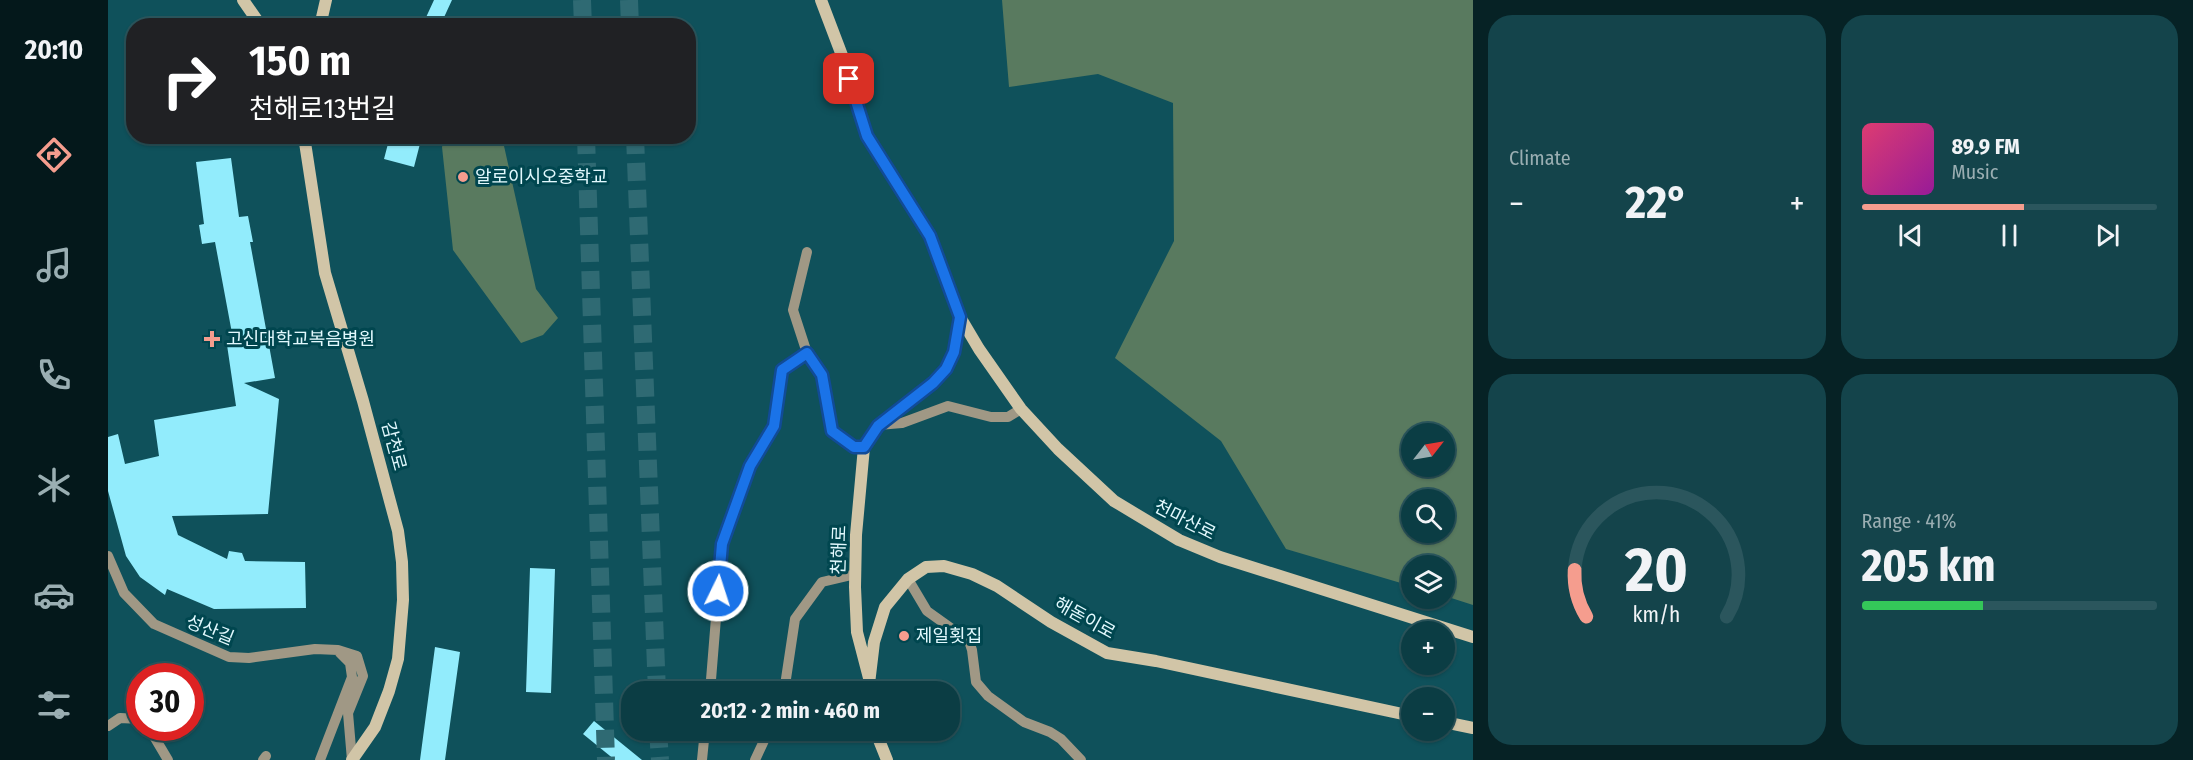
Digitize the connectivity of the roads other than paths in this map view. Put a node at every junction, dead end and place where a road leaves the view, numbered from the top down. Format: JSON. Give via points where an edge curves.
{"nodes":[{"id":1,"x":243,"y":0,"type":"edge"},
{"id":2,"x":326,"y":0,"type":"edge"},
{"id":3,"x":821,"y":0,"type":"edge"},
{"id":4,"x":255,"y":18,"type":"edge"},
{"id":5,"x":322,"y":18,"type":"edge"},
{"id":6,"x":305,"y":144,"type":"edge"},
{"id":7,"x":807,"y":252,"type":"dead end"},
{"id":8,"x":960,"y":317,"type":"junction"},
{"id":9,"x":807,"y":353,"type":"junction"},
{"id":10,"x":1022,"y":409,"type":"junction"},
{"id":11,"x":878,"y":426,"type":"junction"},
{"id":12,"x":864,"y":447,"type":"junction"},
{"id":13,"x":108,"y":556,"type":"edge"},
{"id":14,"x":856,"y":574,"type":"junction"},
{"id":15,"x":908,"y":579,"type":"junction"},
{"id":16,"x":1473,"y":637,"type":"edge"},
{"id":17,"x":338,"y":650,"type":"junction"},
{"id":18,"x":869,"y":678,"type":"junction"},
{"id":19,"x":711,"y":681,"type":"edge"},
{"id":20,"x":786,"y":681,"type":"edge"},
{"id":21,"x":869,"y":681,"type":"edge"},
{"id":22,"x":1401,"y":714,"type":"edge"},
{"id":23,"x":126,"y":717,"type":"edge"},
{"id":24,"x":1455,"y":725,"type":"edge"},
{"id":25,"x":108,"y":726,"type":"edge"},
{"id":26,"x":1473,"y":728,"type":"edge"},
{"id":27,"x":157,"y":741,"type":"edge"},
{"id":28,"x":704,"y":741,"type":"edge"},
{"id":29,"x":763,"y":741,"type":"edge"},
{"id":30,"x":879,"y":741,"type":"edge"},
{"id":31,"x":168,"y":760,"type":"edge"},
{"id":32,"x":320,"y":760,"type":"edge"},
{"id":33,"x":352,"y":760,"type":"edge"},
{"id":34,"x":702,"y":760,"type":"edge"},
{"id":35,"x":755,"y":760,"type":"edge"},
{"id":36,"x":887,"y":760,"type":"edge"},
{"id":37,"x":1081,"y":760,"type":"edge"}],
"edges":[{"from":1,"to":4,"type":"main road"},
{"from":2,"to":5,"type":"main road"},
{"from":3,"to":8,"type":"main road","via":[[867,136],[930,236]]},
{"from":6,"to":33,"type":"main road","name":"감천로","via":[[325,273],[398,531],[402,562],[398,658],[375,727]]},
{"from":7,"to":9,"type":"street","via":[[793,310]]},
{"from":8,"to":10,"type":"main road","name":"천마산로"},
{"from":8,"to":11,"type":"main road","name":"천해로","via":[[954,352],[946,369]]},
{"from":9,"to":12,"type":"street","via":[[822,375],[832,431],[854,447]]},
{"from":9,"to":19,"type":"street","via":[[782,370],[774,426],[750,466],[722,544]]},
{"from":10,"to":11,"type":"street","via":[[1000,417],[948,406],[902,423]]},
{"from":10,"to":16,"type":"main road","name":"천마산로","via":[[1114,501],[1179,540],[1230,561]]},
{"from":11,"to":12,"type":"main road","name":"천해로"},
{"from":12,"to":14,"type":"main road","name":"천해로"},
{"from":13,"to":17,"type":"street","name":"성산길","via":[[124,593],[154,624],[229,657]]},
{"from":14,"to":18,"type":"main road","name":"천해로","via":[[856,632]]},
{"from":14,"to":20,"type":"street","via":[[822,582],[795,619]]},
{"from":15,"to":18,"type":"main road","name":"해돋이로","via":[[885,607],[874,642]]},
{"from":15,"to":22,"type":"main road","name":"해돋이로","via":[[926,567],[944,566],[997,586],[1107,653]]},
{"from":15,"to":37,"type":"street","via":[[927,611],[969,641],[976,682],[988,696],[1024,722],[1061,739]]},
{"from":17,"to":32,"type":"street","via":[[350,663],[352,677]]},
{"from":17,"to":33,"type":"street","via":[[357,656],[363,676],[348,713]]},
{"from":18,"to":21,"type":"main road","name":"해돋이로"},
{"from":23,"to":25,"type":"street"},
{"from":24,"to":26,"type":"main road"},
{"from":27,"to":31,"type":"street"},
{"from":28,"to":34,"type":"street"},
{"from":29,"to":35,"type":"street"},
{"from":30,"to":36,"type":"main road"}]}
